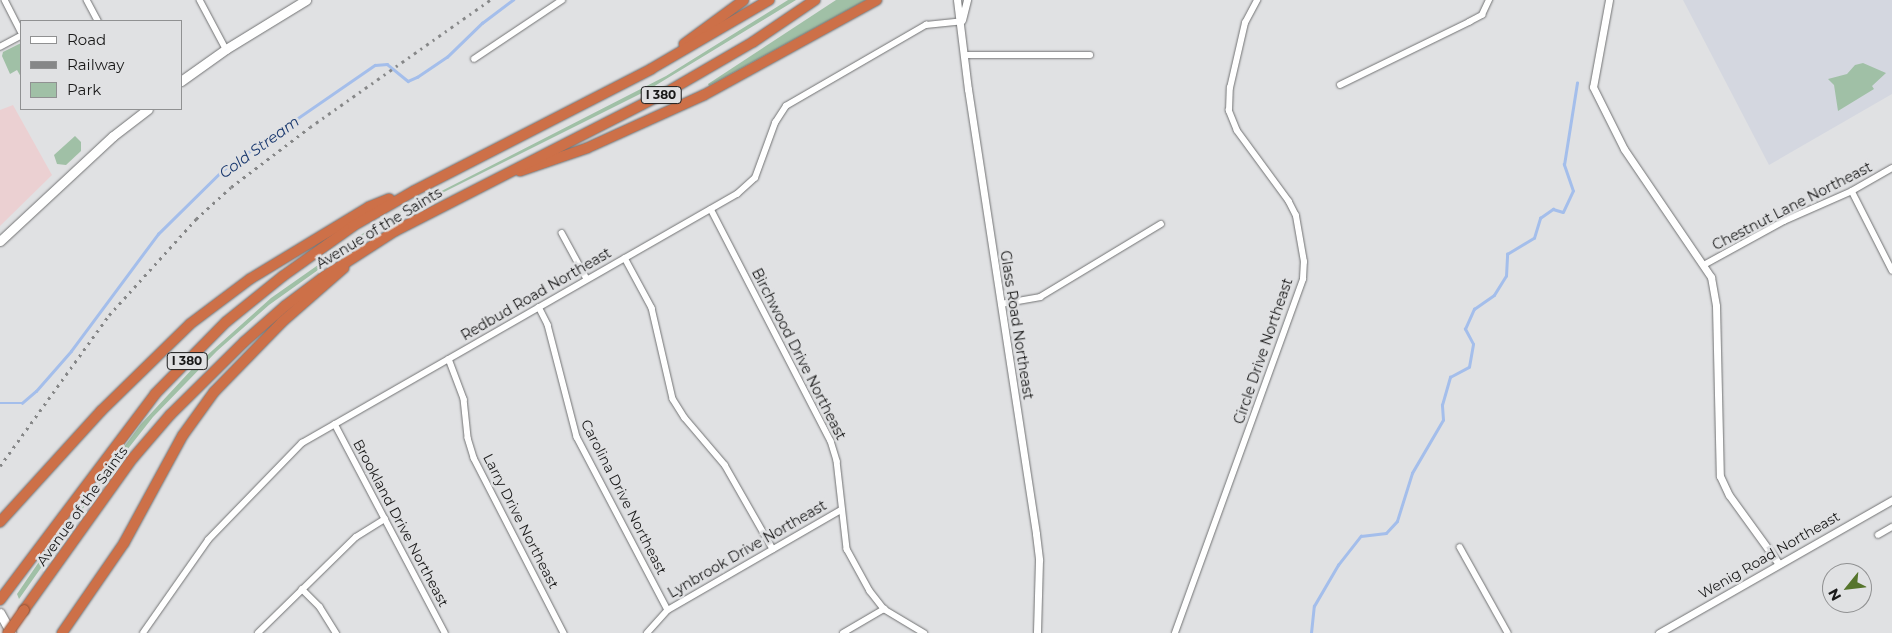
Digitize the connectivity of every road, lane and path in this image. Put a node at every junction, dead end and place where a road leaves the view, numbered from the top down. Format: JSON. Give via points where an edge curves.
{"nodes":[{"id":1,"x":6,"y":0,"type":"edge"},
{"id":2,"x":87,"y":0,"type":"edge"},
{"id":3,"x":200,"y":0,"type":"edge"},
{"id":4,"x":306,"y":0,"type":"edge"},
{"id":5,"x":562,"y":0,"type":"edge"},
{"id":6,"x":744,"y":0,"type":"edge"},
{"id":7,"x":769,"y":0,"type":"edge"},
{"id":8,"x":815,"y":0,"type":"edge"},
{"id":9,"x":877,"y":0,"type":"edge"},
{"id":10,"x":957,"y":0,"type":"edge"},
{"id":11,"x":967,"y":0,"type":"edge"},
{"id":12,"x":1257,"y":0,"type":"edge"},
{"id":13,"x":1489,"y":0,"type":"edge"},
{"id":14,"x":1609,"y":0,"type":"edge"},
{"id":15,"x":97,"y":20,"type":"edge"},
{"id":16,"x":962,"y":21,"type":"junction"},
{"id":17,"x":20,"y":29,"type":"edge"},
{"id":18,"x":20,"y":37,"type":"edge"},
{"id":19,"x":0,"y":47,"type":"edge"},
{"id":20,"x":226,"y":49,"type":"junction"},
{"id":21,"x":964,"y":55,"type":"junction"},
{"id":22,"x":1090,"y":55,"type":"dead end"},
{"id":23,"x":474,"y":59,"type":"dead end"},
{"id":24,"x":651,"y":69,"type":"junction"},
{"id":25,"x":182,"y":81,"type":"edge"},
{"id":26,"x":1340,"y":85,"type":"dead end"},
{"id":27,"x":145,"y":110,"type":"edge"},
{"id":28,"x":1892,"y":168,"type":"edge"},
{"id":29,"x":500,"y":176,"type":"junction"},
{"id":30,"x":414,"y":190,"type":"junction"},
{"id":31,"x":1852,"y":191,"type":"junction"},
{"id":32,"x":710,"y":209,"type":"junction"},
{"id":33,"x":1161,"y":224,"type":"dead end"},
{"id":34,"x":562,"y":233,"type":"dead end"},
{"id":35,"x":0,"y":241,"type":"edge"},
{"id":36,"x":360,"y":252,"type":"junction"},
{"id":37,"x":625,"y":258,"type":"junction"},
{"id":38,"x":1704,"y":265,"type":"junction"},
{"id":39,"x":1892,"y":270,"type":"edge"},
{"id":40,"x":587,"y":279,"type":"junction"},
{"id":41,"x":1001,"y":304,"type":"junction"},
{"id":42,"x":539,"y":307,"type":"junction"},
{"id":43,"x":449,"y":359,"type":"junction"},
{"id":44,"x":335,"y":424,"type":"junction"},
{"id":45,"x":1892,"y":500,"type":"edge"},
{"id":46,"x":841,"y":510,"type":"junction"},
{"id":47,"x":384,"y":519,"type":"junction"},
{"id":48,"x":0,"y":522,"type":"edge"},
{"id":49,"x":1892,"y":526,"type":"edge"},
{"id":50,"x":1878,"y":535,"type":"dead end"},
{"id":51,"x":1460,"y":546,"type":"dead end"},
{"id":52,"x":773,"y":549,"type":"junction"},
{"id":53,"x":1779,"y":564,"type":"junction"},
{"id":54,"x":302,"y":589,"type":"junction"},
{"id":55,"x":0,"y":600,"type":"edge"},
{"id":56,"x":884,"y":609,"type":"junction"},
{"id":57,"x":668,"y":610,"type":"junction"},
{"id":58,"x":0,"y":613,"type":"edge"},
{"id":59,"x":9,"y":633,"type":"edge"},
{"id":60,"x":62,"y":633,"type":"edge"},
{"id":61,"x":143,"y":633,"type":"edge"},
{"id":62,"x":258,"y":633,"type":"edge"},
{"id":63,"x":336,"y":633,"type":"edge"},
{"id":64,"x":445,"y":633,"type":"edge"},
{"id":65,"x":564,"y":633,"type":"edge"},
{"id":66,"x":647,"y":633,"type":"edge"},
{"id":67,"x":843,"y":633,"type":"edge"},
{"id":68,"x":924,"y":633,"type":"edge"},
{"id":69,"x":1037,"y":633,"type":"edge"},
{"id":70,"x":1175,"y":633,"type":"edge"},
{"id":71,"x":1508,"y":633,"type":"edge"},
{"id":72,"x":1659,"y":633,"type":"edge"}],
"edges":[{"from":1,"to":17,"type":"street"},
{"from":2,"to":15,"type":"street"},
{"from":3,"to":20,"type":"street"},
{"from":4,"to":20,"type":"main road"},
{"from":5,"to":23,"type":"street"},
{"from":6,"to":24,"type":"highway"},
{"from":7,"to":24,"type":"highway","name":"Avenue of the Saints","number":"I 380"},
{"from":8,"to":29,"type":"highway","name":"Avenue of the Saints","number":"I 380","via":[[684,83]]},
{"from":9,"to":29,"type":"highway","via":[[704,95],[587,148]]},
{"from":10,"to":16,"type":"street"},
{"from":11,"to":16,"type":"street"},
{"from":12,"to":70,"type":"street","name":"Circle Drive Northeast","via":[[1243,32],[1230,88],[1229,111],[1237,132],[1285,195],[1296,216],[1304,262],[1303,279]]},
{"from":13,"to":26,"type":"street","via":[[1482,15],[1470,22]]},
{"from":14,"to":38,"type":"street","via":[[1593,74],[1598,102],[1624,149]]},
{"from":16,"to":21,"type":"street","name":"Glass Road Northeast"},
{"from":16,"to":32,"type":"street","name":"Redbud Road Northeast","via":[[926,25],[786,106],[775,123],[755,178],[737,194]]},
{"from":18,"to":19,"type":"street"},
{"from":20,"to":25,"type":"main road"},
{"from":21,"to":22,"type":"street"},
{"from":21,"to":41,"type":"street","name":"Glass Road Northeast"},
{"from":24,"to":30,"type":"highway","name":"Avenue of the Saints","number":"I 380"},
{"from":27,"to":35,"type":"main road","via":[[112,136]]},
{"from":28,"to":31,"type":"street","name":"Chestnut Lane Northeast"},
{"from":29,"to":36,"type":"highway","name":"Avenue of the Saints","number":"I 380"},
{"from":30,"to":48,"type":"highway","via":[[369,206],[334,226],[250,279],[198,318],[137,373]]},
{"from":30,"to":55,"type":"highway","name":"Avenue of the Saints","number":"I 380","via":[[308,256],[226,322],[172,375],[133,421]]},
{"from":31,"to":38,"type":"street","name":"Chestnut Lane Northeast","via":[[1784,221]]},
{"from":31,"to":39,"type":"street"},
{"from":32,"to":37,"type":"street","name":"Redbud Road Northeast"},
{"from":32,"to":46,"type":"street","name":"Birchwood Drive Northeast","via":[[831,441],[837,461]]},
{"from":33,"to":41,"type":"street","via":[[1040,297]]},
{"from":34,"to":40,"type":"street"},
{"from":36,"to":59,"type":"highway","name":"Avenue of the Saints","number":"I 380","bridge":true,"via":[[266,322],[170,415],[128,465]]},
{"from":36,"to":60,"type":"highway","via":[[282,322],[214,392],[184,435],[124,542]]},
{"from":37,"to":40,"type":"street","name":"Redbud Road Northeast"},
{"from":37,"to":52,"type":"street","via":[[652,308],[673,399],[725,464]]},
{"from":38,"to":53,"type":"street","via":[[1716,292],[1720,476],[1729,495]]},
{"from":40,"to":42,"type":"street","name":"Redbud Road Northeast"},
{"from":41,"to":69,"type":"street","name":"Glass Road Northeast","via":[[1039,560]]},
{"from":42,"to":43,"type":"street","name":"Redbud Road Northeast"},
{"from":42,"to":57,"type":"street","name":"Carolina Drive Northeast","via":[[548,325],[577,437]]},
{"from":43,"to":44,"type":"street","name":"Redbud Road Northeast"},
{"from":43,"to":65,"type":"street","name":"Larry Drive Northeast","via":[[464,399],[468,438],[474,458]]},
{"from":44,"to":47,"type":"street","name":"Brookland Drive Northeast"},
{"from":44,"to":61,"type":"street","name":"Redbud Road Northeast","via":[[297,448],[208,540]]},
{"from":45,"to":53,"type":"street","name":"Wenig Road Northeast"},
{"from":46,"to":52,"type":"street","name":"Lynbrook Drive Northeast"},
{"from":46,"to":56,"type":"street","name":"Birchwood Drive Northeast","via":[[847,549]]},
{"from":47,"to":54,"type":"street","via":[[356,537]]},
{"from":47,"to":64,"type":"street","name":"Brookland Drive Northeast"},
{"from":49,"to":50,"type":"street"},
{"from":51,"to":71,"type":"street"},
{"from":52,"to":57,"type":"street","name":"Lynbrook Drive Northeast"},
{"from":53,"to":72,"type":"street","name":"Wenig Road Northeast"},
{"from":54,"to":62,"type":"street"},
{"from":54,"to":63,"type":"street","via":[[320,607]]},
{"from":56,"to":67,"type":"street"},
{"from":56,"to":68,"type":"street","name":"Birchwood Drive Northeast"},
{"from":57,"to":66,"type":"street","name":"Lynbrook Drive Northeast"},
{"from":58,"to":59,"type":"main road"}]}
